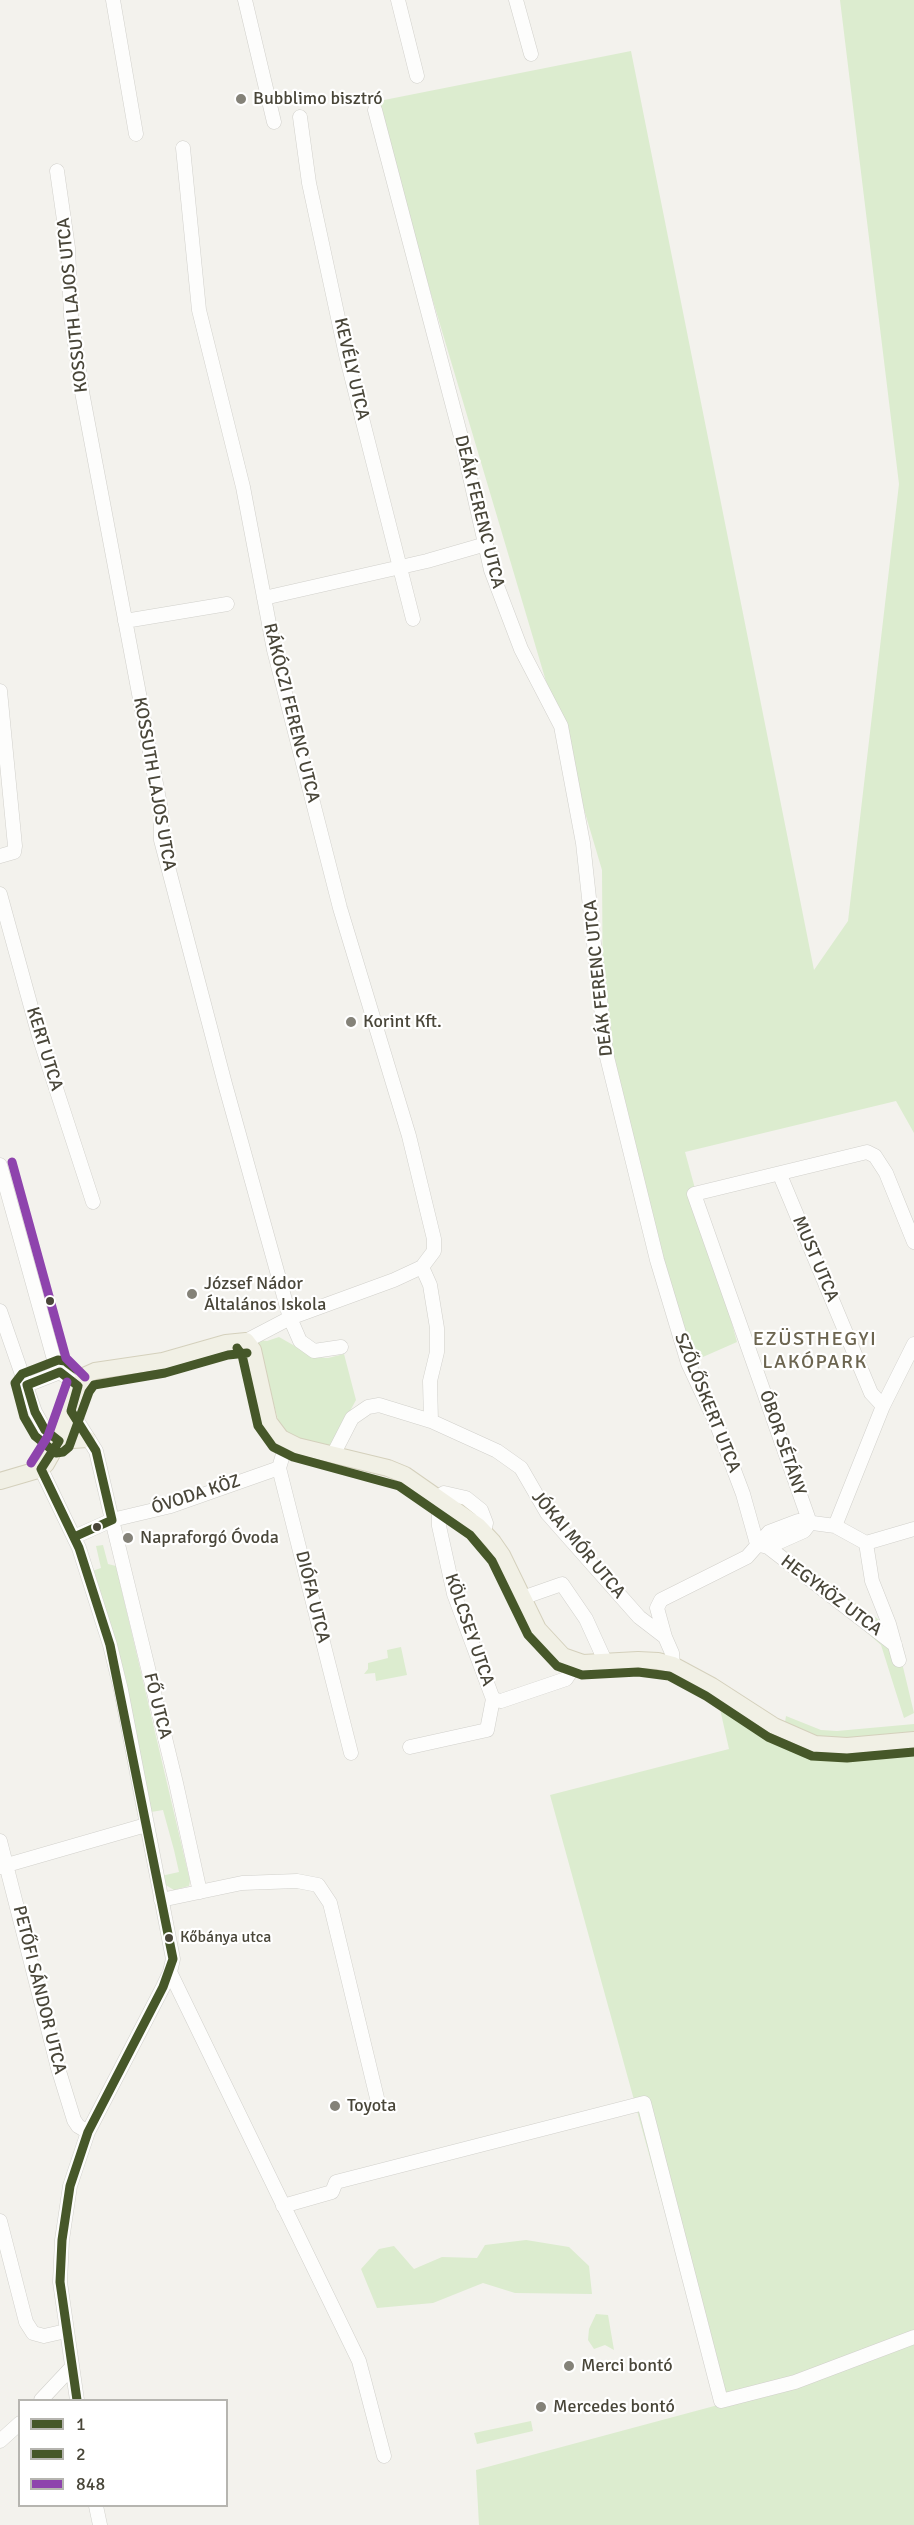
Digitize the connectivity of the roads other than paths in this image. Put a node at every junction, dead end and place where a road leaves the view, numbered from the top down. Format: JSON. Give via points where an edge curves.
{"nodes":[{"id":1,"x":113,"y":0,"type":"edge"},
{"id":2,"x":245,"y":0,"type":"edge"},
{"id":3,"x":398,"y":0,"type":"edge"},
{"id":4,"x":516,"y":0,"type":"edge"},
{"id":5,"x":531,"y":54,"type":"dead end"},
{"id":6,"x":417,"y":76,"type":"dead end"},
{"id":7,"x":375,"y":110,"type":"dead end"},
{"id":8,"x":300,"y":117,"type":"dead end"},
{"id":9,"x":274,"y":122,"type":"dead end"},
{"id":10,"x":136,"y":134,"type":"dead end"},
{"id":11,"x":183,"y":148,"type":"dead end"},
{"id":12,"x":57,"y":171,"type":"dead end"},
{"id":13,"x":486,"y":544,"type":"junction"},
{"id":14,"x":401,"y":567,"type":"junction"},
{"id":15,"x":264,"y":598,"type":"junction"},
{"id":16,"x":227,"y":603,"type":"dead end"},
{"id":17,"x":414,"y":620,"type":"dead end"},
{"id":18,"x":125,"y":621,"type":"junction"},
{"id":19,"x":0,"y":691,"type":"edge"},
{"id":20,"x":0,"y":856,"type":"edge"},
{"id":21,"x":0,"y":894,"type":"edge"},
{"id":22,"x":0,"y":1165,"type":"edge"},
{"id":23,"x":780,"y":1175,"type":"junction"},
{"id":24,"x":93,"y":1202,"type":"dead end"},
{"id":25,"x":648,"y":1226,"type":"joint"},
{"id":26,"x":914,"y":1242,"type":"edge"},
{"id":27,"x":422,"y":1267,"type":"junction"},
{"id":28,"x":0,"y":1311,"type":"edge"},
{"id":29,"x":290,"y":1318,"type":"junction"},
{"id":30,"x":246,"y":1341,"type":"junction"},
{"id":31,"x":914,"y":1344,"type":"edge"},
{"id":32,"x":341,"y":1347,"type":"dead end"},
{"id":33,"x":60,"y":1372,"type":"junction"},
{"id":34,"x":27,"y":1385,"type":"junction"},
{"id":35,"x":78,"y":1386,"type":"junction"},
{"id":36,"x":883,"y":1406,"type":"junction"},
{"id":37,"x":71,"y":1411,"type":"junction"},
{"id":38,"x":431,"y":1421,"type":"junction"},
{"id":39,"x":87,"y":1439,"type":"junction"},
{"id":40,"x":59,"y":1441,"type":"junction"},
{"id":41,"x":287,"y":1441,"type":"junction"},
{"id":42,"x":333,"y":1455,"type":"junction"},
{"id":43,"x":279,"y":1468,"type":"junction"},
{"id":44,"x":41,"y":1469,"type":"junction"},
{"id":45,"x":0,"y":1481,"type":"edge"},
{"id":46,"x":441,"y":1500,"type":"junction"},
{"id":47,"x":112,"y":1520,"type":"junction"},
{"id":48,"x":810,"y":1523,"type":"junction"},
{"id":49,"x":835,"y":1526,"type":"junction"},
{"id":50,"x":914,"y":1529,"type":"edge"},
{"id":51,"x":74,"y":1538,"type":"junction"},
{"id":52,"x":866,"y":1543,"type":"junction"},
{"id":53,"x":762,"y":1546,"type":"junction"},
{"id":54,"x":522,"y":1598,"type":"junction"},
{"id":55,"x":665,"y":1637,"type":"junction"},
{"id":56,"x":895,"y":1645,"type":"junction"},
{"id":57,"x":898,"y":1660,"type":"dead end"},
{"id":58,"x":577,"y":1662,"type":"junction"},
{"id":59,"x":606,"y":1663,"type":"junction"},
{"id":60,"x":673,"y":1665,"type":"junction"},
{"id":61,"x":493,"y":1699,"type":"junction"},
{"id":62,"x":914,"y":1740,"type":"edge"},
{"id":63,"x":410,"y":1747,"type":"dead end"},
{"id":64,"x":351,"y":1754,"type":"dead end"},
{"id":65,"x":146,"y":1825,"type":"junction"},
{"id":66,"x":0,"y":1841,"type":"edge"},
{"id":67,"x":4,"y":1866,"type":"edge"},
{"id":68,"x":200,"y":1892,"type":"junction"},
{"id":69,"x":161,"y":1899,"type":"junction"},
{"id":70,"x":170,"y":1972,"type":"junction"},
{"id":71,"x":377,"y":2098,"type":"dead end"},
{"id":72,"x":88,"y":2132,"type":"junction"},
{"id":73,"x":283,"y":2206,"type":"junction"},
{"id":74,"x":0,"y":2221,"type":"edge"},
{"id":75,"x":66,"y":2331,"type":"junction"},
{"id":76,"x":914,"y":2337,"type":"edge"},
{"id":77,"x":71,"y":2368,"type":"junction"},
{"id":78,"x":42,"y":2399,"type":"edge"},
{"id":79,"x":77,"y":2399,"type":"edge"},
{"id":80,"x":18,"y":2425,"type":"edge"},
{"id":81,"x":0,"y":2441,"type":"edge"},
{"id":82,"x":384,"y":2456,"type":"dead end"},
{"id":83,"x":96,"y":2507,"type":"edge"},
{"id":84,"x":100,"y":2525,"type":"edge"}],
"edges":[{"from":1,"to":10,"type":"street"},
{"from":2,"to":9,"type":"street"},
{"from":3,"to":6,"type":"street"},
{"from":4,"to":5,"type":"street"},
{"from":7,"to":13,"type":"street","name":"DEÁK FERENC UTCA"},
{"from":8,"to":14,"type":"street","name":"KEVÉLY UTCA","via":[[309,183],[346,355]]},
{"from":11,"to":15,"type":"street","name":"RÁKÓCZI FERENC UTCA","via":[[199,310],[243,487]]},
{"from":12,"to":18,"type":"street","name":"KOSSUTH LAJOS UTCA","via":[[68,248],[72,327]]},
{"from":13,"to":14,"type":"street"},
{"from":13,"to":25,"type":"street","name":"DEÁK FERENC UTCA","via":[[491,570],[521,649],[561,726],[584,843],[606,1053]]},
{"from":14,"to":15,"type":"street"},
{"from":14,"to":17,"type":"street","name":"KEVÉLY UTCA"},
{"from":15,"to":27,"type":"street","name":"RÁKÓCZI FERENC UTCA","via":[[340,908],[431,1220],[434,1251]]},
{"from":16,"to":18,"type":"street"},
{"from":18,"to":29,"type":"street","name":"KOSSUTH LAJOS UTCA","via":[[162,810],[161,840]]},
{"from":19,"to":20,"type":"street","via":[[15,846],[14,852]]},
{"from":21,"to":24,"type":"street","name":"KERT UTCA","via":[[39,1036]]},
{"from":22,"to":33,"type":"street"},
{"from":23,"to":26,"type":"street","via":[[867,1152],[875,1156],[886,1173]]},
{"from":23,"to":36,"type":"street","name":"MUST UTCA","via":[[871,1393]]},
{"from":23,"to":48,"type":"street","name":"ÓBOR SÉTÁNY","via":[[694,1194]]},
{"from":25,"to":53,"type":"street","name":"SZŐLŐSKERT UTCA","via":[[688,1363],[717,1425]]},
{"from":27,"to":29,"type":"street"},
{"from":27,"to":38,"type":"street","via":[[430,1285],[437,1328],[437,1352],[430,1381]]},
{"from":28,"to":34,"type":"street"},
{"from":29,"to":30,"type":"street"},
{"from":29,"to":32,"type":"street","name":"KOSSUTH LAJOS UTCA","via":[[300,1341],[314,1351]]},
{"from":30,"to":35,"type":"main road","via":[[163,1361],[95,1371]]},
{"from":30,"to":41,"type":"main road","via":[[255,1358],[269,1422]]},
{"from":31,"to":36,"type":"street"},
{"from":33,"to":34,"type":"street"},
{"from":33,"to":35,"type":"street"},
{"from":34,"to":40,"type":"street","via":[[45,1430]]},
{"from":35,"to":37,"type":"main road"},
{"from":36,"to":49,"type":"street"},
{"from":37,"to":39,"type":"street","name":"FŐ UTCA"},
{"from":37,"to":40,"type":"main road"},
{"from":38,"to":42,"type":"street","name":"JÓKAI MÓR UTCA","via":[[386,1406],[368,1407],[352,1418]]},
{"from":38,"to":55,"type":"street","name":"JÓKAI MÓR UTCA","via":[[497,1452],[521,1468],[554,1522],[639,1617]]},
{"from":39,"to":40,"type":"main road"},
{"from":39,"to":47,"type":"street","name":"FŐ UTCA","via":[[99,1461]]},
{"from":40,"to":44,"type":"main road"},
{"from":41,"to":42,"type":"main road"},
{"from":41,"to":43,"type":"street"},
{"from":42,"to":46,"type":"main road","via":[[405,1475]]},
{"from":43,"to":47,"type":"street","name":"ÓVODA KÖZ","via":[[171,1506]]},
{"from":43,"to":64,"type":"street","name":"DIÓFA UTCA"},
{"from":44,"to":45,"type":"main road"},
{"from":44,"to":51,"type":"street","name":"FŐ UTCA"},
{"from":46,"to":54,"type":"main road","via":[[484,1532],[501,1555]]},
{"from":46,"to":61,"type":"street","name":"KÖLCSEY UTCA","via":[[439,1526],[454,1594]]},
{"from":47,"to":51,"type":"street","name":"ÓVODA KÖZ"},
{"from":47,"to":68,"type":"street","name":"FŐ UTCA"},
{"from":48,"to":49,"type":"street"},
{"from":48,"to":53,"type":"street","via":[[804,1531]]},
{"from":49,"to":52,"type":"street"},
{"from":50,"to":52,"type":"street"},
{"from":51,"to":65,"type":"street","name":"FŐ UTCA","via":[[113,1656]]},
{"from":52,"to":56,"type":"street","via":[[872,1581]]},
{"from":53,"to":55,"type":"street","via":[[661,1600],[657,1608]]},
{"from":53,"to":56,"type":"street","name":"HEGYKÖZ UTCA"},
{"from":54,"to":58,"type":"main road","via":[[553,1648]]},
{"from":54,"to":59,"type":"street","via":[[562,1584],[586,1619]]},
{"from":55,"to":60,"type":"street"},
{"from":56,"to":57,"type":"street"},
{"from":58,"to":59,"type":"main road"},
{"from":58,"to":61,"type":"street","name":"KÖLCSEY UTCA","via":[[566,1679],[501,1701]]},
{"from":59,"to":60,"type":"main road","via":[[658,1661]]},
{"from":60,"to":62,"type":"main road","via":[[800,1739],[830,1746]]},
{"from":61,"to":63,"type":"street","via":[[487,1730]]},
{"from":65,"to":67,"type":"street"},
{"from":65,"to":69,"type":"street","name":"FŐ UTCA"},
{"from":66,"to":67,"type":"street","name":"PETŐFI SÁNDOR UTCA"},
{"from":67,"to":72,"type":"street","name":"PETŐFI SÁNDOR UTCA","via":[[74,2120]]},
{"from":68,"to":69,"type":"street"},
{"from":68,"to":71,"type":"street","via":[[242,1883],[297,1881],[318,1885],[330,1903]]},
{"from":69,"to":70,"type":"street","name":"FŐ UTCA","via":[[171,1944]]},
{"from":70,"to":72,"type":"street"},
{"from":70,"to":73,"type":"street"},
{"from":72,"to":75,"type":"street","via":[[70,2186],[62,2240],[60,2282]]},
{"from":73,"to":76,"type":"street","via":[[332,2192],[336,2182],[644,2103],[721,2401],[795,2382]]},
{"from":73,"to":82,"type":"street","via":[[359,2361]]},
{"from":74,"to":75,"type":"street","via":[[26,2322],[33,2333],[44,2336]]},
{"from":75,"to":77,"type":"street"},
{"from":77,"to":78,"type":"street"},
{"from":77,"to":79,"type":"street"},
{"from":80,"to":81,"type":"street"},
{"from":83,"to":84,"type":"street"}]}
